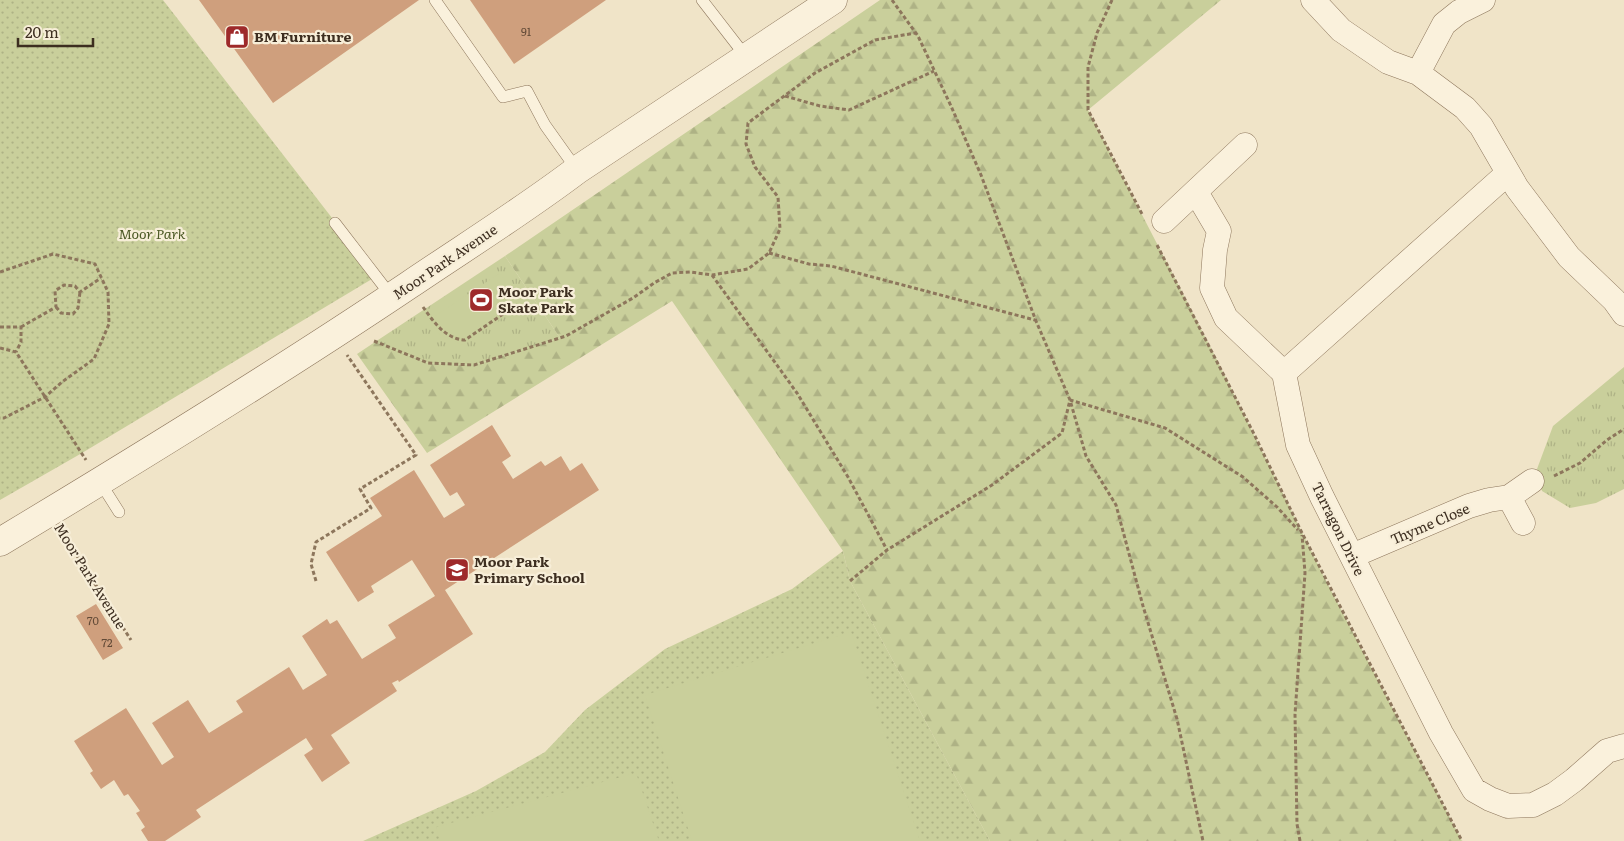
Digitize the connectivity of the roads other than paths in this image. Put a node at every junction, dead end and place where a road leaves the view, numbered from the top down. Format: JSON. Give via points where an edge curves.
{"nodes":[{"id":1,"x":434,"y":0,"type":"edge"},
{"id":2,"x":702,"y":0,"type":"edge"},
{"id":3,"x":833,"y":0,"type":"edge"},
{"id":4,"x":1313,"y":0,"type":"edge"},
{"id":5,"x":1483,"y":0,"type":"edge"},
{"id":6,"x":746,"y":58,"type":"junction"},
{"id":7,"x":1418,"y":73,"type":"junction"},
{"id":8,"x":1245,"y":145,"type":"dead end"},
{"id":9,"x":577,"y":170,"type":"junction"},
{"id":10,"x":1508,"y":173,"type":"junction"},
{"id":11,"x":1196,"y":192,"type":"junction"},
{"id":12,"x":335,"y":223,"type":"dead end"},
{"id":13,"x":1154,"y":226,"type":"road end"},
{"id":14,"x":400,"y":291,"type":"junction"},
{"id":15,"x":1624,"y":314,"type":"edge"},
{"id":16,"x":1284,"y":373,"type":"junction"},
{"id":17,"x":1532,"y":481,"type":"road end"},
{"id":18,"x":100,"y":482,"type":"junction"},
{"id":19,"x":1509,"y":497,"type":"junction"},
{"id":20,"x":119,"y":512,"type":"dead end"},
{"id":21,"x":1523,"y":523,"type":"dead end"},
{"id":22,"x":0,"y":542,"type":"edge"},
{"id":23,"x":1352,"y":556,"type":"junction"},
{"id":24,"x":1624,"y":746,"type":"edge"}],
"edges":[{"from":1,"to":9,"type":"lane","via":[[503,97],[527,91],[545,125]]},
{"from":2,"to":6,"type":"lane"},
{"from":3,"to":6,"type":"street","name":"Moor Park Avenue"},
{"from":4,"to":7,"type":"street","via":[[1342,30],[1380,57]]},
{"from":5,"to":7,"type":"street","via":[[1458,12],[1444,24]]},
{"from":6,"to":9,"type":"street","name":"Moor Park Avenue"},
{"from":7,"to":10,"type":"street","via":[[1476,120]]},
{"from":8,"to":11,"type":"street"},
{"from":9,"to":14,"type":"street","name":"Moor Park Avenue"},
{"from":10,"to":15,"type":"street","via":[[1569,258],[1614,300]]},
{"from":10,"to":16,"type":"street"},
{"from":11,"to":13,"type":"street"},
{"from":11,"to":16,"type":"street","via":[[1219,231],[1212,288],[1226,318]]},
{"from":12,"to":14,"type":"lane"},
{"from":14,"to":18,"type":"street","name":"Moor Park Avenue"},
{"from":16,"to":23,"type":"street","name":"Tarragon Drive","via":[[1298,445]]},
{"from":17,"to":19,"type":"street","name":"Thyme Close"},
{"from":18,"to":20,"type":"lane"},
{"from":18,"to":22,"type":"street","name":"Moor Park Avenue"},
{"from":19,"to":21,"type":"street"},
{"from":19,"to":23,"type":"street","name":"Thyme Close","via":[[1469,506]]},
{"from":23,"to":24,"type":"street","name":"Tarragon Drive","via":[[1441,733],[1474,790],[1508,806],[1533,805],[1555,794],[1607,751]]}]}
